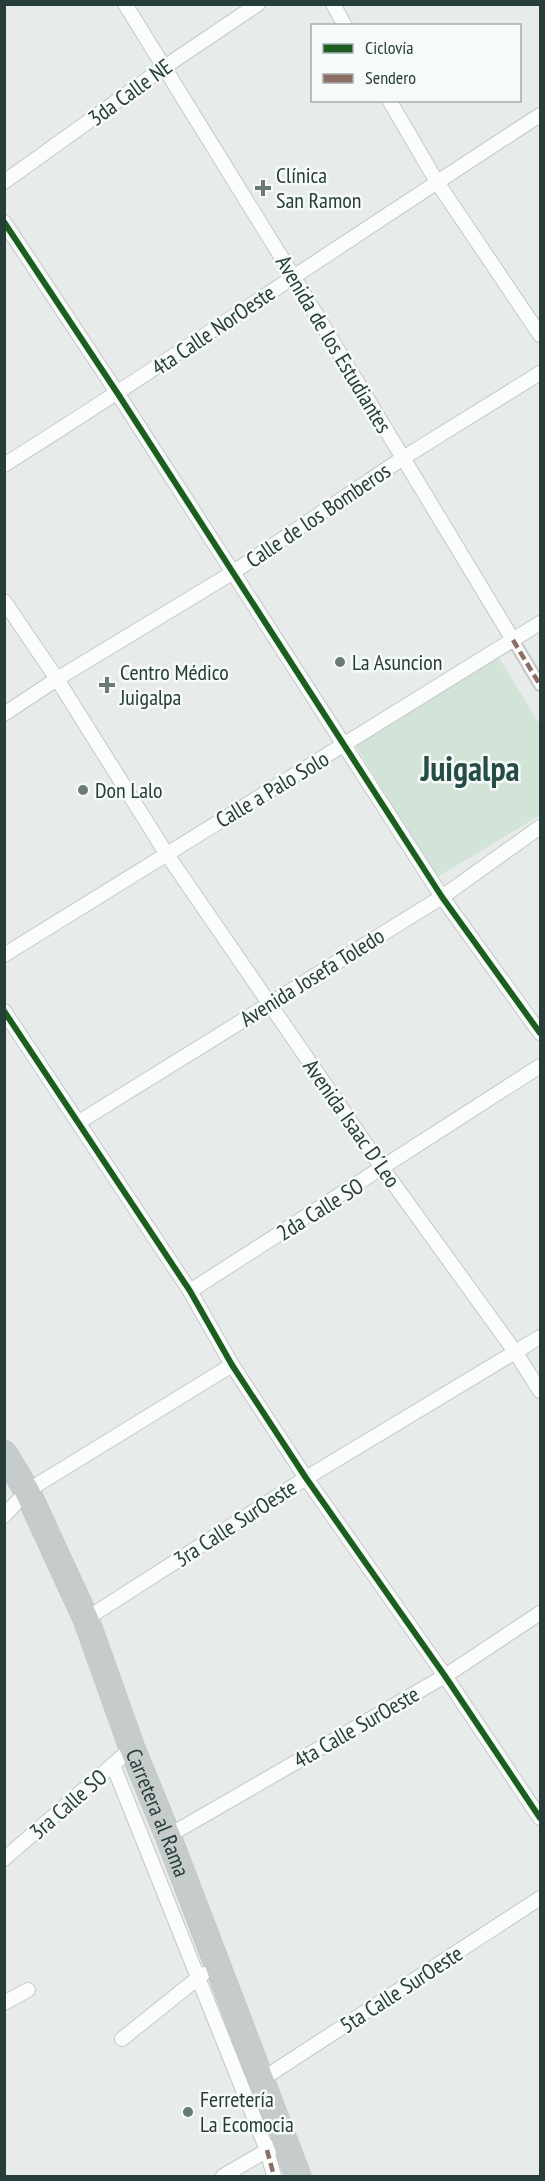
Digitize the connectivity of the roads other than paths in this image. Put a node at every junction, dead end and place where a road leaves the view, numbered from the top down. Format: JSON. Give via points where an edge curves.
{"nodes":[{"id":1,"x":125,"y":4,"type":"edge"},
{"id":2,"x":258,"y":4,"type":"edge"},
{"id":3,"x":333,"y":4,"type":"edge"},
{"id":4,"x":344,"y":24,"type":"edge"},
{"id":5,"x":163,"y":68,"type":"junction"},
{"id":6,"x":390,"y":102,"type":"edge"},
{"id":7,"x":540,"y":115,"type":"edge"},
{"id":8,"x":4,"y":182,"type":"edge"},
{"id":9,"x":437,"y":182,"type":"junction"},
{"id":10,"x":4,"y":222,"type":"edge"},
{"id":11,"x":293,"y":276,"type":"junction"},
{"id":12,"x":540,"y":335,"type":"edge"},
{"id":13,"x":540,"y":374,"type":"edge"},
{"id":14,"x":118,"y":394,"type":"junction"},
{"id":15,"x":404,"y":458,"type":"junction"},
{"id":16,"x":4,"y":465,"type":"edge"},
{"id":17,"x":232,"y":573,"type":"junction"},
{"id":18,"x":4,"y":601,"type":"edge"},
{"id":19,"x":540,"y":623,"type":"edge"},
{"id":20,"x":513,"y":640,"type":"junction"},
{"id":21,"x":57,"y":678,"type":"junction"},
{"id":22,"x":540,"y":685,"type":"edge"},
{"id":23,"x":4,"y":714,"type":"edge"},
{"id":24,"x":344,"y":744,"type":"junction"},
{"id":25,"x":540,"y":827,"type":"edge"},
{"id":26,"x":166,"y":854,"type":"junction"},
{"id":27,"x":442,"y":897,"type":"junction"},
{"id":28,"x":4,"y":955,"type":"edge"},
{"id":29,"x":269,"y":1004,"type":"junction"},
{"id":30,"x":4,"y":1011,"type":"edge"},
{"id":31,"x":540,"y":1033,"type":"edge"},
{"id":32,"x":540,"y":1066,"type":"edge"},
{"id":33,"x":79,"y":1122,"type":"junction"},
{"id":34,"x":383,"y":1169,"type":"junction"},
{"id":35,"x":190,"y":1292,"type":"junction"},
{"id":36,"x":540,"y":1337,"type":"edge"},
{"id":37,"x":516,"y":1353,"type":"junction"},
{"id":38,"x":232,"y":1365,"type":"junction"},
{"id":39,"x":540,"y":1391,"type":"edge"},
{"id":40,"x":4,"y":1453,"type":"edge"},
{"id":41,"x":306,"y":1478,"type":"junction"},
{"id":42,"x":27,"y":1491,"type":"junction"},
{"id":43,"x":4,"y":1516,"type":"edge"},
{"id":44,"x":540,"y":1613,"type":"edge"},
{"id":45,"x":86,"y":1619,"type":"junction"},
{"id":46,"x":445,"y":1676,"type":"junction"},
{"id":47,"x":132,"y":1748,"type":"junction"},
{"id":48,"x":113,"y":1765,"type":"junction"},
{"id":49,"x":540,"y":1818,"type":"edge"},
{"id":50,"x":168,"y":1836,"type":"junction"},
{"id":51,"x":4,"y":1859,"type":"edge"},
{"id":52,"x":540,"y":1898,"type":"edge"},
{"id":53,"x":216,"y":1963,"type":"junction"},
{"id":54,"x":198,"y":1978,"type":"junction"},
{"id":55,"x":28,"y":1990,"type":"dead end"},
{"id":56,"x":4,"y":2003,"type":"edge"},
{"id":57,"x":122,"y":2039,"type":"dead end"},
{"id":58,"x":261,"y":2080,"type":"junction"},
{"id":59,"x":275,"y":2145,"type":"junction"},
{"id":60,"x":223,"y":2176,"type":"edge"},
{"id":61,"x":274,"y":2176,"type":"edge"},
{"id":62,"x":298,"y":2176,"type":"edge"}],
"edges":[{"from":1,"to":5,"type":"street","name":"Avenida de los Estudiantes"},
{"from":2,"to":5,"type":"street","name":"3da Calle NE"},
{"from":3,"to":4,"type":"street"},
{"from":5,"to":8,"type":"street","name":"3da Calle NE"},
{"from":5,"to":11,"type":"street","name":"Avenida de los Estudiantes"},
{"from":6,"to":9,"type":"street"},
{"from":7,"to":9,"type":"street","name":"4ta Calle NorOeste"},
{"from":9,"to":11,"type":"street","name":"4ta Calle NorOeste"},
{"from":9,"to":12,"type":"street"},
{"from":10,"to":14,"type":"street"},
{"from":11,"to":14,"type":"street","name":"4ta Calle NorOeste"},
{"from":11,"to":15,"type":"street","name":"Avenida de los Estudiantes"},
{"from":13,"to":15,"type":"street","name":"Calle de los Bomberos"},
{"from":14,"to":16,"type":"street","name":"4ta Calle NorOeste"},
{"from":14,"to":17,"type":"street"},
{"from":15,"to":17,"type":"street","name":"Calle de los Bomberos"},
{"from":15,"to":20,"type":"street","name":"Avenida de los Estudiantes"},
{"from":17,"to":21,"type":"street","name":"Calle de los Bomberos"},
{"from":17,"to":24,"type":"street"},
{"from":18,"to":21,"type":"street","name":"Avenida Isaac D´Leo"},
{"from":19,"to":20,"type":"street","name":"Calle a Palo Solo"},
{"from":20,"to":22,"type":"street","name":"Avenida de los Estudiantes"},
{"from":20,"to":24,"type":"street","name":"Calle a Palo Solo"},
{"from":21,"to":23,"type":"street","name":"Calle de los Bomberos"},
{"from":21,"to":26,"type":"street","name":"Avenida Isaac D´Leo"},
{"from":24,"to":26,"type":"street","name":"Calle a Palo Solo"},
{"from":24,"to":27,"type":"street"},
{"from":25,"to":27,"type":"street","name":"Avenida Josefa Toledo"},
{"from":26,"to":28,"type":"street","name":"Calle a Palo Solo"},
{"from":26,"to":29,"type":"street","name":"Avenida Isaac D´Leo"},
{"from":27,"to":29,"type":"street","name":"Avenida Josefa Toledo"},
{"from":27,"to":31,"type":"street"},
{"from":29,"to":33,"type":"street","name":"Avenida Josefa Toledo"},
{"from":29,"to":34,"type":"street","name":"Avenida Isaac D´Leo"},
{"from":30,"to":33,"type":"street"},
{"from":32,"to":34,"type":"street","name":"2da Calle SO"},
{"from":33,"to":35,"type":"street"},
{"from":34,"to":35,"type":"street","name":"2da Calle SO"},
{"from":34,"to":37,"type":"street","name":"Avenida Isaac D´Leo"},
{"from":35,"to":38,"type":"street"},
{"from":36,"to":37,"type":"street","name":"3ra Calle SurOeste"},
{"from":37,"to":39,"type":"street","name":"Avenida Isaac D´Leo"},
{"from":37,"to":41,"type":"street","name":"3ra Calle SurOeste"},
{"from":38,"to":41,"type":"street"},
{"from":38,"to":42,"type":"street"},
{"from":40,"to":42,"type":"highway","name":"Carretera al Rama"},
{"from":41,"to":45,"type":"street","name":"3ra Calle SurOeste"},
{"from":41,"to":46,"type":"street"},
{"from":42,"to":43,"type":"street"},
{"from":42,"to":45,"type":"highway","name":"Carretera al Rama"},
{"from":44,"to":46,"type":"street","name":"4ta Calle SurOeste"},
{"from":45,"to":47,"type":"highway","name":"Carretera al Rama"},
{"from":46,"to":49,"type":"street"},
{"from":46,"to":50,"type":"street","name":"4ta Calle SurOeste"},
{"from":47,"to":48,"type":"street","name":"3ra Calle SO"},
{"from":47,"to":50,"type":"highway","name":"Carretera al Rama"},
{"from":48,"to":51,"type":"street","name":"3ra Calle SO"},
{"from":48,"to":54,"type":"street"},
{"from":50,"to":53,"type":"highway","name":"Carretera al Rama"},
{"from":52,"to":58,"type":"street","name":"5ta Calle SurOeste"},
{"from":53,"to":54,"type":"street"},
{"from":53,"to":58,"type":"highway","name":"Carretera al Rama"},
{"from":54,"to":57,"type":"street"},
{"from":54,"to":59,"type":"street"},
{"from":55,"to":56,"type":"street"},
{"from":58,"to":59,"type":"highway","name":"Carretera al Rama"},
{"from":59,"to":60,"type":"street"},
{"from":59,"to":61,"type":"street"},
{"from":59,"to":62,"type":"highway","name":"Carretera al Rama"}]}
